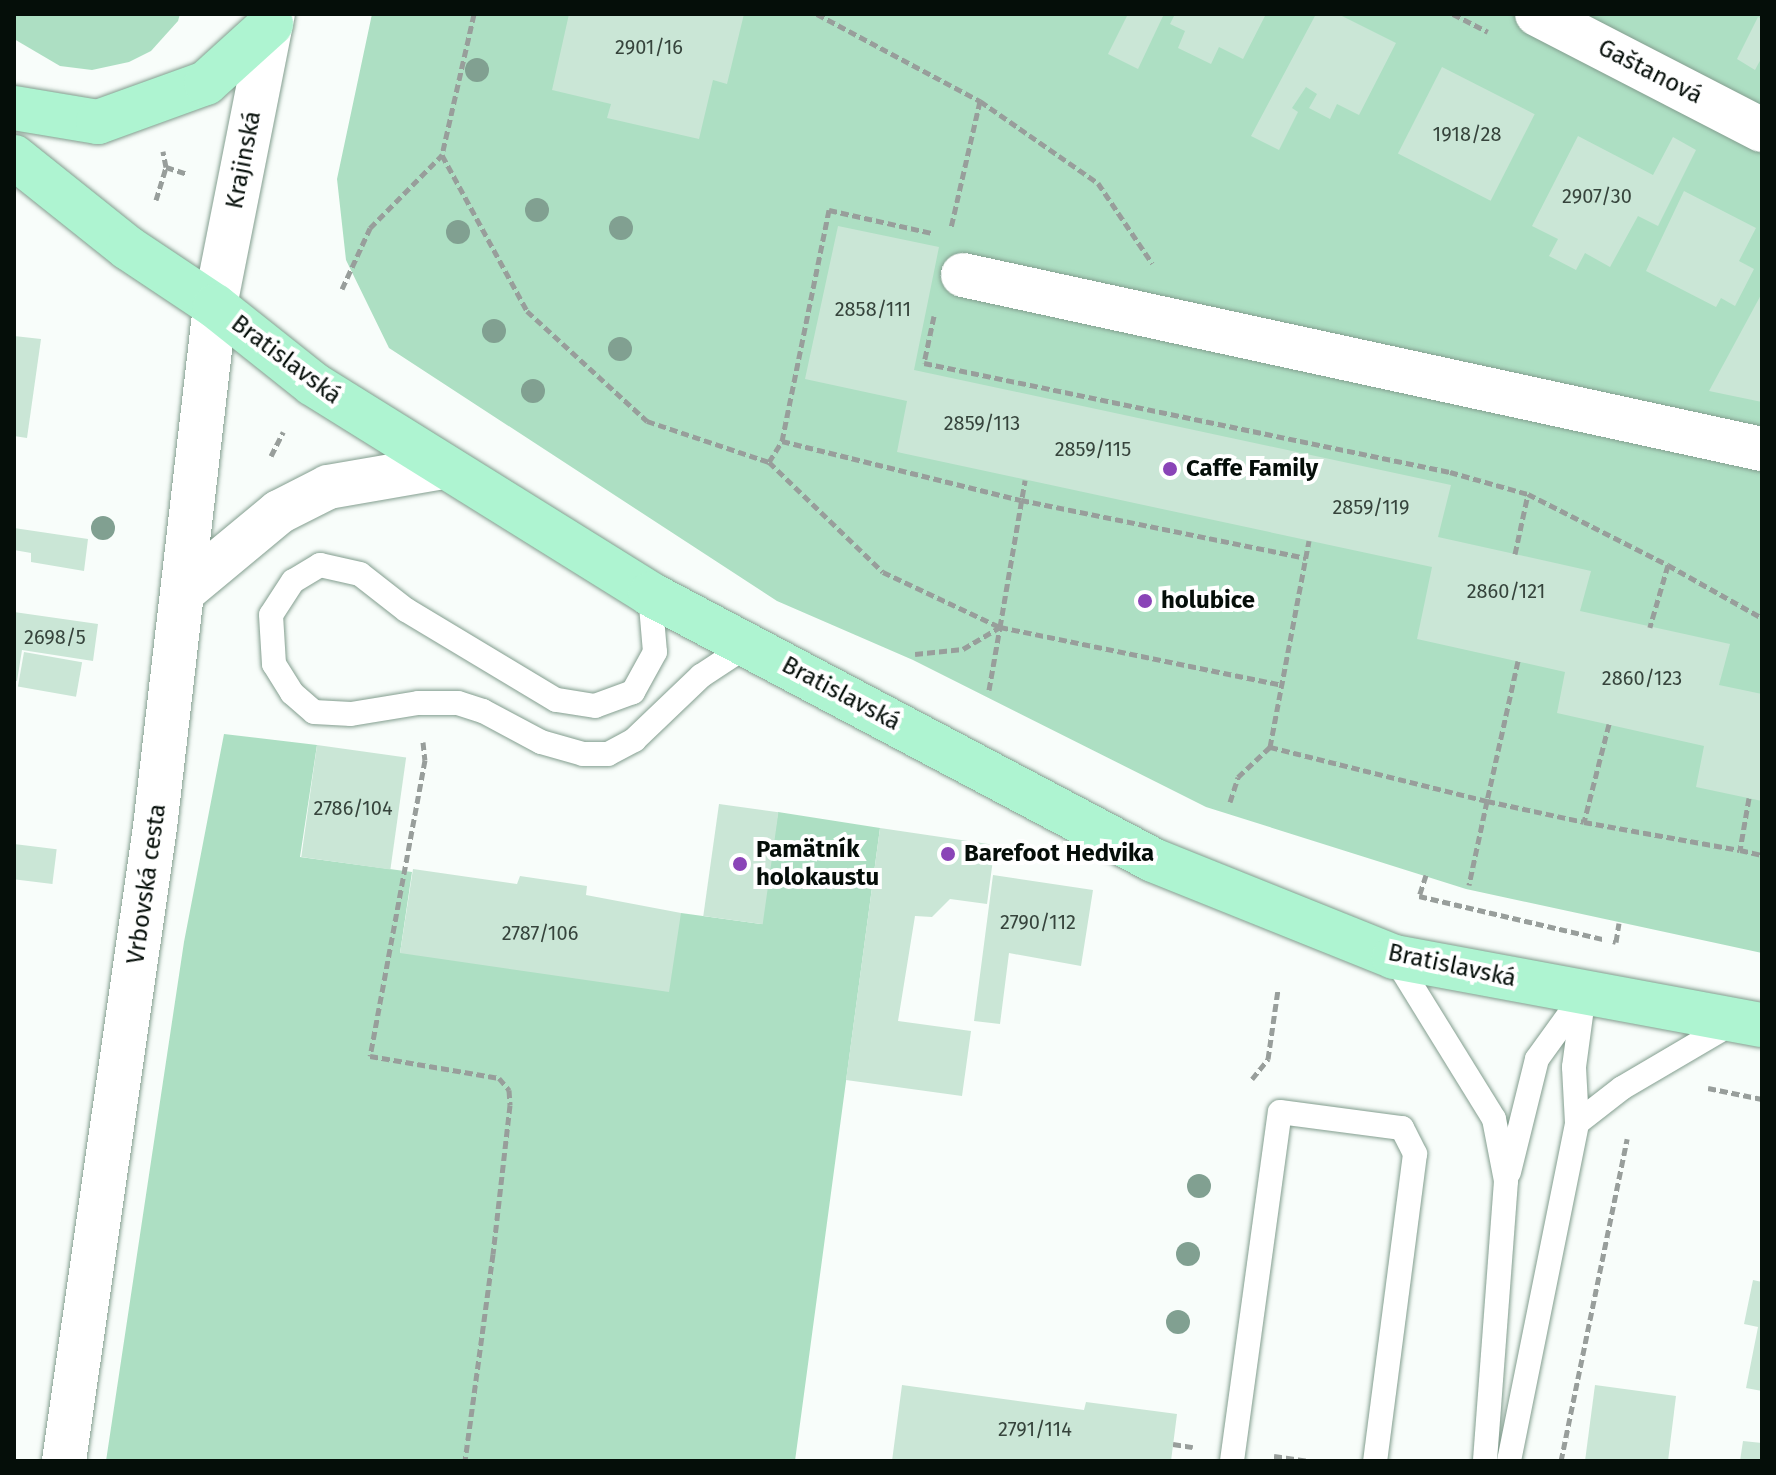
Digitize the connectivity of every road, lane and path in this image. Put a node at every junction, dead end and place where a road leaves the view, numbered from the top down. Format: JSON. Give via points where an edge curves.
{"nodes":[{"id":1,"x":474,"y":14,"type":"edge"},
{"id":2,"x":1537,"y":14,"type":"edge"},
{"id":3,"x":272,"y":19,"type":"edge"},
{"id":4,"x":980,"y":101,"type":"dead end"},
{"id":5,"x":14,"y":108,"type":"edge"},
{"id":6,"x":1762,"y":130,"type":"edge"},
{"id":7,"x":442,"y":155,"type":"junction"},
{"id":8,"x":14,"y":157,"type":"edge"},
{"id":9,"x":195,"y":176,"type":"dead end"},
{"id":10,"x":156,"y":200,"type":"dead end"},
{"id":11,"x":934,"y":234,"type":"dead end"},
{"id":12,"x":1155,"y":268,"type":"dead end"},
{"id":13,"x":963,"y":275,"type":"dead end"},
{"id":14,"x":342,"y":289,"type":"dead end"},
{"id":15,"x":215,"y":306,"type":"junction"},
{"id":16,"x":1040,"y":387,"type":"dead end"},
{"id":17,"x":1040,"y":397,"type":"dead end"},
{"id":18,"x":283,"y":432,"type":"dead end"},
{"id":19,"x":782,"y":441,"type":"junction"},
{"id":20,"x":1328,"y":447,"type":"dead end"},
{"id":21,"x":1762,"y":449,"type":"edge"},
{"id":22,"x":1325,"y":458,"type":"dead end"},
{"id":23,"x":769,"y":462,"type":"junction"},
{"id":24,"x":266,"y":467,"type":"dead end"},
{"id":25,"x":444,"y":467,"type":"junction"},
{"id":26,"x":1025,"y":480,"type":"dead end"},
{"id":27,"x":1528,"y":494,"type":"dead end"},
{"id":28,"x":1021,"y":500,"type":"junction"},
{"id":29,"x":1309,"y":541,"type":"dead end"},
{"id":30,"x":1515,"y":554,"type":"dead end"},
{"id":31,"x":1306,"y":558,"type":"junction"},
{"id":32,"x":1668,"y":565,"type":"dead end"},
{"id":33,"x":185,"y":590,"type":"junction"},
{"id":34,"x":650,"y":594,"type":"junction"},
{"id":35,"x":1762,"y":618,"type":"edge"},
{"id":36,"x":1000,"y":627,"type":"junction"},
{"id":37,"x":748,"y":645,"type":"junction"},
{"id":38,"x":915,"y":654,"type":"dead end"},
{"id":39,"x":1518,"y":661,"type":"dead end"},
{"id":40,"x":1282,"y":685,"type":"junction"},
{"id":41,"x":989,"y":690,"type":"dead end"},
{"id":42,"x":418,"y":703,"type":"junction"},
{"id":43,"x":1609,"y":724,"type":"dead end"},
{"id":44,"x":1270,"y":747,"type":"junction"},
{"id":45,"x":1749,"y":798,"type":"dead end"},
{"id":46,"x":1487,"y":801,"type":"junction"},
{"id":47,"x":1230,"y":802,"type":"dead end"},
{"id":48,"x":1584,"y":822,"type":"junction"},
{"id":49,"x":1740,"y":850,"type":"junction"},
{"id":50,"x":1762,"y":855,"type":"edge"},
{"id":51,"x":1426,"y":875,"type":"dead end"},
{"id":52,"x":1469,"y":885,"type":"dead end"},
{"id":53,"x":1619,"y":923,"type":"dead end"},
{"id":54,"x":1394,"y":957,"type":"junction"},
{"id":55,"x":1584,"y":993,"type":"junction"},
{"id":56,"x":1750,"y":1023,"type":"edge"},
{"id":57,"x":1705,"y":1087,"type":"dead end"},
{"id":58,"x":1762,"y":1099,"type":"edge"},
{"id":59,"x":1577,"y":1123,"type":"junction"},
{"id":60,"x":1631,"y":1129,"type":"dead end"},
{"id":61,"x":1506,"y":1181,"type":"junction"},
{"id":62,"x":64,"y":1461,"type":"edge"},
{"id":63,"x":465,"y":1461,"type":"edge"},
{"id":64,"x":1232,"y":1461,"type":"edge"},
{"id":65,"x":1375,"y":1461,"type":"edge"},
{"id":66,"x":1485,"y":1461,"type":"edge"},
{"id":67,"x":1509,"y":1461,"type":"edge"},
{"id":68,"x":1561,"y":1461,"type":"edge"}],
"edges":[{"from":1,"to":7,"type":"path"},
{"from":2,"to":6,"type":"main road","name":"Gaštanová"},
{"from":3,"to":5,"type":"main road","via":[[206,83],[98,122]]},
{"from":3,"to":15,"type":"main road","name":"Krajinská"},
{"from":4,"to":12,"type":"path","via":[[1098,183]]},
{"from":7,"to":14,"type":"path","via":[[370,228]]},
{"from":7,"to":23,"type":"path","via":[[527,311],[647,421]]},
{"from":8,"to":15,"type":"main road","name":"Bratislavská","via":[[128,248]]},
{"from":9,"to":10,"type":"path","via":[[166,167]]},
{"from":11,"to":19,"type":"path","via":[[829,210]]},
{"from":13,"to":21,"type":"main road"},
{"from":15,"to":25,"type":"main road","name":"Bratislavská","via":[[313,384]]},
{"from":15,"to":33,"type":"main road","name":"Vrbovská cesta"},
{"from":16,"to":17,"type":"path"},
{"from":18,"to":24,"type":"path"},
{"from":19,"to":23,"type":"path"},
{"from":19,"to":28,"type":"path"},
{"from":20,"to":22,"type":"path"},
{"from":23,"to":36,"type":"path","via":[[883,572]]},
{"from":25,"to":33,"type":"main road","via":[[328,487],[279,512]]},
{"from":25,"to":34,"type":"main road","name":"Bratislavská"},
{"from":26,"to":28,"type":"path"},
{"from":27,"to":30,"type":"path"},
{"from":28,"to":31,"type":"path"},
{"from":28,"to":36,"type":"path"},
{"from":29,"to":31,"type":"path"},
{"from":31,"to":40,"type":"path"},
{"from":32,"to":35,"type":"path"},
{"from":33,"to":62,"type":"main road","name":"Vrbovská cesta"},
{"from":34,"to":37,"type":"main road","name":"Bratislavská"},
{"from":34,"to":42,"type":"lane","via":[[655,652],[633,692],[595,706],[556,700],[406,610],[360,574],[320,565],[293,581],[271,615],[274,664],[292,693],[314,712],[351,714]]},
{"from":36,"to":38,"type":"path","via":[[963,649]]},
{"from":36,"to":40,"type":"path"},
{"from":36,"to":41,"type":"path"},
{"from":37,"to":42,"type":"lane","via":[[701,676],[634,740],[608,754],[583,754],[541,742],[458,703]]},
{"from":37,"to":54,"type":"main road","name":"Bratislavská","via":[[1153,860]]},
{"from":39,"to":46,"type":"path"},
{"from":40,"to":44,"type":"path"},
{"from":42,"to":63,"type":"path","via":[[425,760],[370,1056],[499,1078],[509,1090]]},
{"from":43,"to":48,"type":"path"},
{"from":44,"to":46,"type":"path"},
{"from":44,"to":47,"type":"path","via":[[1238,777]]},
{"from":45,"to":49,"type":"path"},
{"from":46,"to":48,"type":"path"},
{"from":46,"to":52,"type":"path"},
{"from":48,"to":49,"type":"path"},
{"from":49,"to":50,"type":"path"},
{"from":51,"to":53,"type":"path","via":[[1419,896],[1516,922],[1616,942]]},
{"from":54,"to":55,"type":"main road","name":"Bratislavská"},
{"from":54,"to":61,"type":"lane","via":[[1494,1119]]},
{"from":55,"to":56,"type":"main road","name":"Bratislavská"},
{"from":55,"to":59,"type":"lane","via":[[1574,1067]]},
{"from":55,"to":61,"type":"lane","via":[[1537,1059]]},
{"from":56,"to":59,"type":"lane","via":[[1622,1088]]},
{"from":57,"to":58,"type":"path"},
{"from":59,"to":67,"type":"lane"},
{"from":60,"to":68,"type":"path","via":[[1621,1153]]},
{"from":61,"to":66,"type":"lane"},
{"from":64,"to":65,"type":"lane","via":[[1280,1112],[1402,1128],[1415,1154]]}]}
